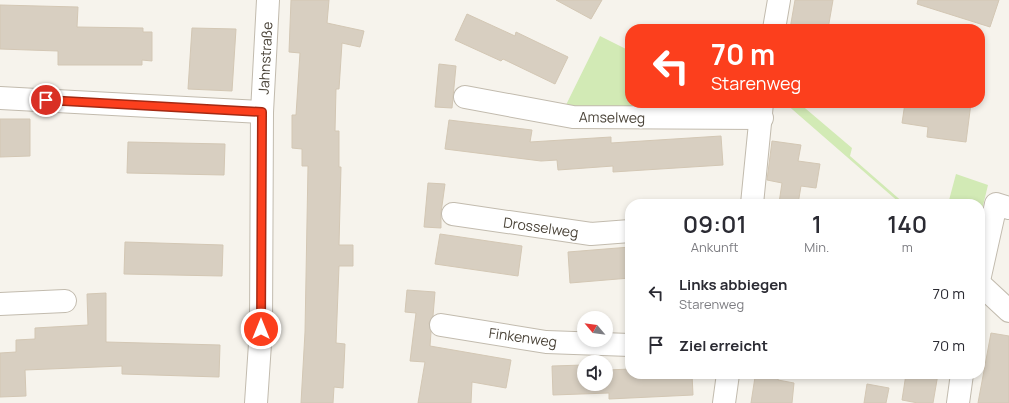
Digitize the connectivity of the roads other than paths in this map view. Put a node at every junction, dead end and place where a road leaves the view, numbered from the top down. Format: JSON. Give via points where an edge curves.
{"nodes":[{"id":1,"x":268,"y":0,"type":"edge"},
{"id":2,"x":779,"y":0,"type":"edge"},
{"id":3,"x":775,"y":24,"type":"edge"},
{"id":4,"x":465,"y":97,"type":"dead end"},
{"id":5,"x":0,"y":98,"type":"edge"},
{"id":6,"x":762,"y":111,"type":"edge"},
{"id":7,"x":262,"y":112,"type":"junction"},
{"id":8,"x":753,"y":199,"type":"edge"},
{"id":9,"x":1009,"y":208,"type":"edge"},
{"id":10,"x":453,"y":214,"type":"dead end"},
{"id":11,"x":625,"y":231,"type":"edge"},
{"id":12,"x":985,"y":254,"type":"edge"},
{"id":13,"x":985,"y":288,"type":"edge"},
{"id":14,"x":65,"y":301,"type":"dead end"},
{"id":15,"x":0,"y":304,"type":"edge"},
{"id":16,"x":1009,"y":310,"type":"edge"},
{"id":17,"x":441,"y":325,"type":"dead end"},
{"id":18,"x":625,"y":346,"type":"edge"},
{"id":19,"x":727,"y":379,"type":"edge"},
{"id":20,"x":961,"y":379,"type":"edge"},
{"id":21,"x":256,"y":403,"type":"edge"},
{"id":22,"x":724,"y":403,"type":"edge"},
{"id":23,"x":958,"y":403,"type":"edge"}],
"edges":[{"from":1,"to":7,"type":"street","name":"Jahnstraße"},
{"from":2,"to":3,"type":"street"},
{"from":4,"to":6,"type":"street","name":"Amselweg","via":[[573,117]]},
{"from":5,"to":7,"type":"street"},
{"from":6,"to":8,"type":"street"},
{"from":7,"to":21,"type":"street","name":"Jahnstraße","via":[[261,329]]},
{"from":9,"to":12,"type":"street","via":[[996,204]]},
{"from":10,"to":11,"type":"street","name":"Drosselweg","via":[[591,234]]},
{"from":13,"to":16,"type":"street"},
{"from":14,"to":15,"type":"street"},
{"from":17,"to":18,"type":"street","name":"Finkenweg","via":[[546,342]]},
{"from":19,"to":22,"type":"street"},
{"from":20,"to":23,"type":"street"}]}
